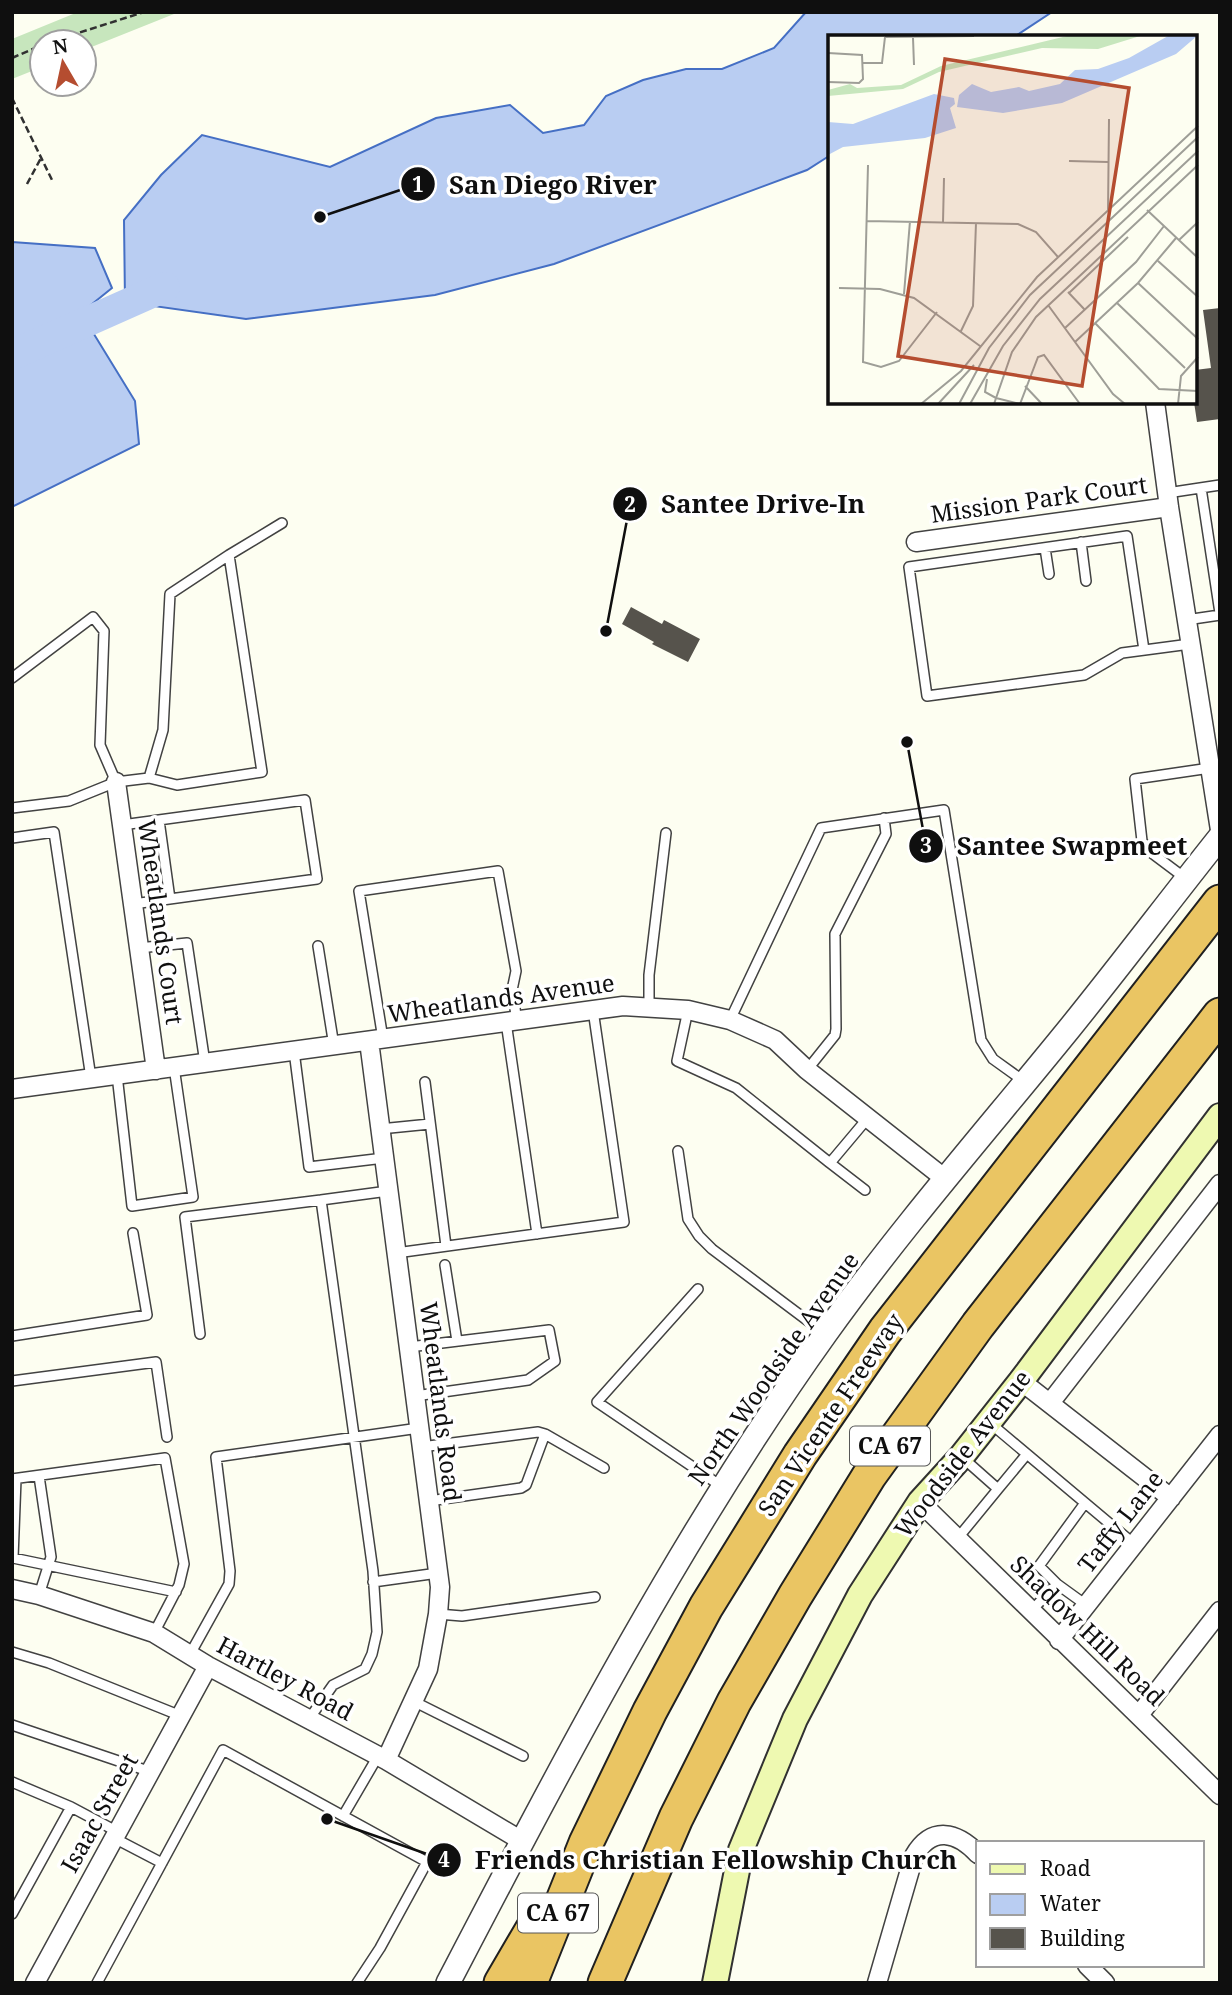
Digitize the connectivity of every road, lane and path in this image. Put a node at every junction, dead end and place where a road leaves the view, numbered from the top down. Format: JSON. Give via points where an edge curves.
{"nodes":[{"id":1,"x":144,"y":12,"type":"edge"},
{"id":2,"x":94,"y":28,"type":"edge"},
{"id":3,"x":12,"y":98,"type":"edge"},
{"id":4,"x":41,"y":158,"type":"junction"},
{"id":5,"x":53,"y":182,"type":"dead end"},
{"id":6,"x":27,"y":184,"type":"dead end"},
{"id":7,"x":1155,"y":404,"type":"edge"},
{"id":8,"x":1220,"y":485,"type":"edge"},
{"id":9,"x":1201,"y":488,"type":"junction"},
{"id":10,"x":1168,"y":500,"type":"junction"},
{"id":11,"x":282,"y":523,"type":"dead end"},
{"id":12,"x":916,"y":542,"type":"dead end"},
{"id":13,"x":1081,"y":542,"type":"junction"},
{"id":14,"x":1045,"y":548,"type":"junction"},
{"id":15,"x":229,"y":555,"type":"junction"},
{"id":16,"x":1049,"y":574,"type":"dead end"},
{"id":17,"x":1086,"y":582,"type":"dead end"},
{"id":18,"x":1220,"y":614,"type":"edge"},
{"id":19,"x":1186,"y":620,"type":"junction"},
{"id":20,"x":1190,"y":644,"type":"junction"},
{"id":21,"x":1143,"y":650,"type":"junction"},
{"id":22,"x":12,"y":678,"type":"edge"},
{"id":23,"x":1212,"y":755,"type":"edge"},
{"id":24,"x":149,"y":778,"type":"junction"},
{"id":25,"x":116,"y":782,"type":"junction"},
{"id":26,"x":12,"y":808,"type":"edge"},
{"id":27,"x":884,"y":818,"type":"junction"},
{"id":28,"x":159,"y":820,"type":"junction"},
{"id":29,"x":122,"y":825,"type":"junction"},
{"id":30,"x":1220,"y":830,"type":"edge"},
{"id":31,"x":666,"y":833,"type":"dead end"},
{"id":32,"x":1220,"y":837,"type":"edge"},
{"id":33,"x":12,"y":838,"type":"edge"},
{"id":34,"x":1186,"y":879,"type":"junction"},
{"id":35,"x":170,"y":899,"type":"junction"},
{"id":36,"x":1220,"y":902,"type":"edge"},
{"id":37,"x":133,"y":904,"type":"junction"},
{"id":38,"x":318,"y":946,"type":"dead end"},
{"id":39,"x":139,"y":948,"type":"junction"},
{"id":40,"x":649,"y":1007,"type":"junction"},
{"id":41,"x":593,"y":1010,"type":"junction"},
{"id":42,"x":688,"y":1010,"type":"junction"},
{"id":43,"x":1220,"y":1015,"type":"edge"},
{"id":44,"x":730,"y":1020,"type":"junction"},
{"id":45,"x":512,"y":1022,"type":"junction"},
{"id":46,"x":376,"y":1040,"type":"junction"},
{"id":47,"x":334,"y":1046,"type":"junction"},
{"id":48,"x":294,"y":1051,"type":"junction"},
{"id":49,"x":205,"y":1063,"type":"junction"},
{"id":50,"x":165,"y":1069,"type":"junction"},
{"id":51,"x":807,"y":1070,"type":"junction"},
{"id":52,"x":117,"y":1075,"type":"junction"},
{"id":53,"x":91,"y":1079,"type":"junction"},
{"id":54,"x":425,"y":1082,"type":"dead end"},
{"id":55,"x":1025,"y":1082,"type":"junction"},
{"id":56,"x":12,"y":1089,"type":"edge"},
{"id":57,"x":1220,"y":1116,"type":"edge"},
{"id":58,"x":867,"y":1119,"type":"junction"},
{"id":59,"x":430,"y":1124,"type":"junction"},
{"id":60,"x":380,"y":1129,"type":"junction"},
{"id":61,"x":678,"y":1151,"type":"dead end"},
{"id":62,"x":384,"y":1158,"type":"junction"},
{"id":63,"x":830,"y":1163,"type":"junction"},
{"id":64,"x":944,"y":1178,"type":"junction"},
{"id":65,"x":1220,"y":1184,"type":"edge"},
{"id":66,"x":865,"y":1189,"type":"dead end"},
{"id":67,"x":388,"y":1191,"type":"junction"},
{"id":68,"x":321,"y":1200,"type":"junction"},
{"id":69,"x":133,"y":1233,"type":"dead end"},
{"id":70,"x":537,"y":1234,"type":"junction"},
{"id":71,"x":446,"y":1246,"type":"junction"},
{"id":72,"x":396,"y":1252,"type":"junction"},
{"id":73,"x":444,"y":1265,"type":"dead end"},
{"id":74,"x":698,"y":1289,"type":"dead end"},
{"id":75,"x":200,"y":1334,"type":"dead end"},
{"id":76,"x":825,"y":1334,"type":"junction"},
{"id":77,"x":12,"y":1336,"type":"edge"},
{"id":78,"x":457,"y":1341,"type":"junction"},
{"id":79,"x":409,"y":1347,"type":"junction"},
{"id":80,"x":12,"y":1381,"type":"edge"},
{"id":81,"x":1021,"y":1381,"type":"junction"},
{"id":82,"x":415,"y":1396,"type":"junction"},
{"id":83,"x":1050,"y":1403,"type":"junction"},
{"id":84,"x":989,"y":1422,"type":"junction"},
{"id":85,"x":419,"y":1428,"type":"junction"},
{"id":86,"x":545,"y":1434,"type":"junction"},
{"id":87,"x":1220,"y":1435,"type":"edge"},
{"id":88,"x":167,"y":1437,"type":"dead end"},
{"id":89,"x":354,"y":1437,"type":"junction"},
{"id":90,"x":422,"y":1447,"type":"junction"},
{"id":91,"x":1027,"y":1454,"type":"junction"},
{"id":92,"x":961,"y":1457,"type":"junction"},
{"id":93,"x":604,"y":1468,"type":"dead end"},
{"id":94,"x":39,"y":1476,"type":"junction"},
{"id":95,"x":14,"y":1479,"type":"edge"},
{"id":96,"x":723,"y":1487,"type":"junction"},
{"id":97,"x":998,"y":1489,"type":"junction"},
{"id":98,"x":1171,"y":1497,"type":"junction"},
{"id":99,"x":429,"y":1502,"type":"junction"},
{"id":100,"x":920,"y":1502,"type":"junction"},
{"id":101,"x":1086,"y":1503,"type":"junction"},
{"id":102,"x":957,"y":1539,"type":"junction"},
{"id":103,"x":1134,"y":1544,"type":"junction"},
{"id":104,"x":48,"y":1566,"type":"junction"},
{"id":105,"x":438,"y":1573,"type":"junction"},
{"id":106,"x":373,"y":1582,"type":"junction"},
{"id":107,"x":1057,"y":1584,"type":"junction"},
{"id":108,"x":12,"y":1589,"type":"edge"},
{"id":109,"x":176,"y":1592,"type":"junction"},
{"id":110,"x":39,"y":1595,"type":"junction"},
{"id":111,"x":595,"y":1597,"type":"dead end"},
{"id":112,"x":1087,"y":1606,"type":"junction"},
{"id":113,"x":1031,"y":1611,"type":"junction"},
{"id":114,"x":1220,"y":1611,"type":"edge"},
{"id":115,"x":439,"y":1614,"type":"junction"},
{"id":116,"x":154,"y":1633,"type":"junction"},
{"id":117,"x":1059,"y":1640,"type":"junction"},
{"id":118,"x":12,"y":1652,"type":"edge"},
{"id":119,"x":190,"y":1656,"type":"junction"},
{"id":120,"x":208,"y":1666,"type":"junction"},
{"id":121,"x":413,"y":1701,"type":"junction"},
{"id":122,"x":181,"y":1716,"type":"junction"},
{"id":123,"x":1139,"y":1716,"type":"junction"},
{"id":124,"x":309,"y":1720,"type":"junction"},
{"id":125,"x":12,"y":1725,"type":"edge"},
{"id":126,"x":523,"y":1756,"type":"dead end"},
{"id":127,"x":382,"y":1758,"type":"junction"},
{"id":128,"x":150,"y":1772,"type":"junction"},
{"id":129,"x":12,"y":1782,"type":"edge"},
{"id":130,"x":1220,"y":1795,"type":"edge"},
{"id":131,"x":71,"y":1807,"type":"junction"},
{"id":132,"x":343,"y":1816,"type":"junction"},
{"id":133,"x":116,"y":1835,"type":"junction"},
{"id":134,"x":522,"y":1841,"type":"junction"},
{"id":135,"x":586,"y":1843,"type":"junction"},
{"id":136,"x":976,"y":1852,"type":"edge"},
{"id":137,"x":162,"y":1863,"type":"junction"},
{"id":138,"x":12,"y":1914,"type":"edge"},
{"id":139,"x":630,"y":1921,"type":"junction"},
{"id":140,"x":1089,"y":1967,"type":"edge"},
{"id":141,"x":35,"y":1983,"type":"edge"},
{"id":142,"x":97,"y":1983,"type":"edge"},
{"id":143,"x":357,"y":1983,"type":"edge"},
{"id":144,"x":448,"y":1983,"type":"edge"},
{"id":145,"x":501,"y":1983,"type":"edge"},
{"id":146,"x":530,"y":1983,"type":"edge"},
{"id":147,"x":605,"y":1983,"type":"edge"},
{"id":148,"x":618,"y":1983,"type":"edge"},
{"id":149,"x":715,"y":1983,"type":"edge"},
{"id":150,"x":877,"y":1983,"type":"edge"},
{"id":151,"x":1105,"y":1983,"type":"edge"}],
"edges":[{"from":1,"to":2,"type":"path"},
{"from":3,"to":4,"type":"path"},
{"from":4,"to":5,"type":"path"},
{"from":4,"to":6,"type":"path"},
{"from":7,"to":10,"type":"street"},
{"from":8,"to":9,"type":"lane"},
{"from":9,"to":10,"type":"lane"},
{"from":9,"to":18,"type":"lane"},
{"from":10,"to":12,"type":"street","name":"Mission Park Court"},
{"from":10,"to":19,"type":"street"},
{"from":11,"to":15,"type":"lane"},
{"from":13,"to":14,"type":"lane"},
{"from":13,"to":17,"type":"lane"},
{"from":13,"to":21,"type":"lane","via":[[1128,536]]},
{"from":14,"to":16,"type":"lane"},
{"from":14,"to":21,"type":"lane","via":[[909,567],[927,696],[1084,675],[1122,653]]},
{"from":15,"to":24,"type":"lane","via":[[170,594],[163,730]]},
{"from":15,"to":24,"type":"lane","via":[[262,772],[177,786]]},
{"from":18,"to":19,"type":"lane"},
{"from":19,"to":20,"type":"street"},
{"from":20,"to":21,"type":"lane"},
{"from":20,"to":23,"type":"street"},
{"from":22,"to":25,"type":"lane","via":[[93,617],[104,631],[100,745]]},
{"from":23,"to":30,"type":"street"},
{"from":23,"to":34,"type":"lane","via":[[1135,779],[1142,841]]},
{"from":24,"to":25,"type":"lane"},
{"from":25,"to":26,"type":"lane","via":[[69,801]]},
{"from":25,"to":29,"type":"street","name":"Wheatlands Court"},
{"from":27,"to":44,"type":"lane","via":[[821,828]]},
{"from":27,"to":51,"type":"lane","via":[[886,834],[835,934],[835,1035]]},
{"from":27,"to":55,"type":"lane","via":[[944,810],[981,1040],[993,1059]]},
{"from":28,"to":29,"type":"lane"},
{"from":28,"to":35,"type":"lane"},
{"from":28,"to":35,"type":"lane","via":[[305,800],[317,879]]},
{"from":29,"to":37,"type":"street","name":"Wheatlands Court"},
{"from":31,"to":40,"type":"lane"},
{"from":32,"to":34,"type":"street","name":"North Woodside Avenue"},
{"from":33,"to":53,"type":"lane","via":[[54,832]]},
{"from":34,"to":55,"type":"street","name":"North Woodside Avenue"},
{"from":35,"to":37,"type":"lane"},
{"from":36,"to":135,"type":"highway","name":"San Vicente Freeway","number":"CA 67","via":[[885,1331],[800,1455],[706,1608]]},
{"from":37,"to":39,"type":"street","name":"Wheatlands Court"},
{"from":38,"to":47,"type":"lane"},
{"from":39,"to":49,"type":"lane","via":[[187,943]]},
{"from":39,"to":50,"type":"street","name":"Wheatlands Court"},
{"from":40,"to":41,"type":"street","name":"Wheatlands Avenue"},
{"from":40,"to":42,"type":"street","name":"Wheatlands Avenue"},
{"from":41,"to":45,"type":"street","name":"Wheatlands Avenue"},
{"from":41,"to":70,"type":"lane","via":[[624,1222]]},
{"from":42,"to":44,"type":"street","name":"Wheatlands Avenue"},
{"from":42,"to":63,"type":"lane","via":[[677,1061],[736,1088]]},
{"from":43,"to":139,"type":"highway","number":"CA 67","via":[[978,1325],[869,1476],[734,1702]]},
{"from":44,"to":51,"type":"street","name":"Wheatlands Avenue","via":[[775,1040]]},
{"from":45,"to":46,"type":"street","name":"Wheatlands Avenue"},
{"from":45,"to":46,"type":"lane","via":[[516,971],[498,872],[359,891]]},
{"from":45,"to":70,"type":"lane"},
{"from":46,"to":47,"type":"street","name":"Wheatlands Avenue"},
{"from":46,"to":60,"type":"street","name":"Wheatlands Road"},
{"from":47,"to":48,"type":"street","name":"Wheatlands Avenue"},
{"from":48,"to":49,"type":"street","name":"Wheatlands Avenue"},
{"from":48,"to":62,"type":"lane","via":[[309,1167]]},
{"from":49,"to":50,"type":"street","name":"Wheatlands Avenue"},
{"from":50,"to":52,"type":"street","name":"Wheatlands Avenue"},
{"from":50,"to":52,"type":"lane","via":[[193,1197],[132,1206]]},
{"from":51,"to":58,"type":"street","name":"Wheatlands Avenue"},
{"from":52,"to":53,"type":"street","name":"Wheatlands Avenue"},
{"from":53,"to":56,"type":"street","name":"Wheatlands Avenue"},
{"from":54,"to":59,"type":"lane"},
{"from":55,"to":64,"type":"street","name":"North Woodside Avenue"},
{"from":57,"to":81,"type":"main road","name":"Woodside Avenue"},
{"from":58,"to":63,"type":"lane"},
{"from":58,"to":64,"type":"street","name":"Wheatlands Avenue"},
{"from":59,"to":60,"type":"lane"},
{"from":59,"to":71,"type":"lane"},
{"from":60,"to":62,"type":"street","name":"Wheatlands Road"},
{"from":61,"to":76,"type":"lane","via":[[688,1219],[699,1236]]},
{"from":62,"to":67,"type":"street","name":"Wheatlands Road"},
{"from":63,"to":66,"type":"lane"},
{"from":64,"to":76,"type":"street","name":"North Woodside Avenue"},
{"from":65,"to":83,"type":"street"},
{"from":67,"to":68,"type":"lane"},
{"from":67,"to":72,"type":"street","name":"Wheatlands Road"},
{"from":68,"to":75,"type":"lane","via":[[185,1217]]},
{"from":68,"to":89,"type":"lane"},
{"from":69,"to":77,"type":"lane","via":[[147,1315]]},
{"from":70,"to":71,"type":"lane"},
{"from":71,"to":72,"type":"lane"},
{"from":72,"to":79,"type":"street","name":"Wheatlands Road"},
{"from":73,"to":78,"type":"lane"},
{"from":74,"to":96,"type":"lane","via":[[597,1402]]},
{"from":76,"to":96,"type":"street","name":"North Woodside Avenue"},
{"from":78,"to":79,"type":"lane"},
{"from":78,"to":82,"type":"lane","via":[[549,1330],[555,1361],[528,1380]]},
{"from":79,"to":82,"type":"street","name":"Wheatlands Road"},
{"from":80,"to":88,"type":"lane","via":[[156,1362]]},
{"from":81,"to":83,"type":"street"},
{"from":81,"to":84,"type":"main road","name":"Woodside Avenue"},
{"from":82,"to":85,"type":"street","name":"Wheatlands Road"},
{"from":83,"to":98,"type":"street"},
{"from":84,"to":91,"type":"lane"},
{"from":84,"to":92,"type":"main road","name":"Woodside Avenue"},
{"from":85,"to":89,"type":"lane"},
{"from":85,"to":90,"type":"street","name":"Wheatlands Road"},
{"from":86,"to":90,"type":"lane"},
{"from":86,"to":93,"type":"lane"},
{"from":86,"to":99,"type":"lane","via":[[521,1489]]},
{"from":87,"to":98,"type":"street","name":"Taffy Lane"},
{"from":89,"to":106,"type":"lane"},
{"from":89,"to":119,"type":"lane","via":[[216,1457],[229,1584]]},
{"from":90,"to":99,"type":"street","name":"Wheatlands Road"},
{"from":91,"to":97,"type":"lane"},
{"from":91,"to":101,"type":"lane"},
{"from":92,"to":97,"type":"lane"},
{"from":92,"to":100,"type":"main road","name":"Woodside Avenue"},
{"from":94,"to":95,"type":"lane"},
{"from":94,"to":104,"type":"lane","via":[[51,1557]]},
{"from":94,"to":109,"type":"lane","via":[[165,1458],[184,1564]]},
{"from":95,"to":104,"type":"lane","via":[[13,1558]]},
{"from":96,"to":134,"type":"street","name":"North Woodside Avenue","via":[[644,1619]]},
{"from":97,"to":102,"type":"lane"},
{"from":98,"to":103,"type":"street","name":"Taffy Lane"},
{"from":99,"to":105,"type":"street","name":"Wheatlands Road"},
{"from":100,"to":102,"type":"street","name":"Shadow Hill Road"},
{"from":100,"to":149,"type":"main road","name":"Woodside Avenue","via":[[860,1595],[795,1719],[741,1850]]},
{"from":101,"to":103,"type":"lane"},
{"from":101,"to":107,"type":"lane","via":[[1039,1566]]},
{"from":102,"to":113,"type":"street","name":"Shadow Hill Road"},
{"from":103,"to":112,"type":"street","name":"Taffy Lane"},
{"from":104,"to":109,"type":"lane"},
{"from":104,"to":110,"type":"lane"},
{"from":105,"to":106,"type":"lane"},
{"from":105,"to":115,"type":"street","name":"Wheatlands Road"},
{"from":106,"to":124,"type":"lane","via":[[377,1632],[372,1654],[365,1669],[333,1685]]},
{"from":107,"to":112,"type":"lane"},
{"from":107,"to":113,"type":"lane"},
{"from":108,"to":110,"type":"street","name":"Hartley Road"},
{"from":109,"to":116,"type":"lane"},
{"from":110,"to":116,"type":"street","name":"Hartley Road"},
{"from":111,"to":115,"type":"lane","via":[[462,1616]]},
{"from":112,"to":117,"type":"street","name":"Taffy Lane"},
{"from":113,"to":117,"type":"street","name":"Shadow Hill Road"},
{"from":114,"to":123,"type":"street"},
{"from":115,"to":121,"type":"street","name":"Wheatlands Road","via":[[428,1669]]},
{"from":116,"to":119,"type":"street","name":"Hartley Road"},
{"from":117,"to":123,"type":"street","name":"Shadow Hill Road"},
{"from":118,"to":122,"type":"lane"},
{"from":119,"to":120,"type":"street","name":"Hartley Road"},
{"from":120,"to":122,"type":"street","name":"Isaac Street"},
{"from":120,"to":124,"type":"street","name":"Hartley Road"},
{"from":121,"to":126,"type":"lane"},
{"from":121,"to":127,"type":"street","name":"Wheatlands Road"},
{"from":122,"to":128,"type":"street","name":"Isaac Street"},
{"from":123,"to":130,"type":"street","name":"Shadow Hill Road"},
{"from":124,"to":127,"type":"street","name":"Hartley Road"},
{"from":125,"to":128,"type":"lane"},
{"from":127,"to":132,"type":"lane"},
{"from":127,"to":134,"type":"street","name":"Hartley Road"},
{"from":128,"to":133,"type":"street","name":"Isaac Street"},
{"from":129,"to":131,"type":"lane"},
{"from":131,"to":133,"type":"lane"},
{"from":131,"to":138,"type":"lane"},
{"from":132,"to":137,"type":"lane","via":[[223,1750]]},
{"from":132,"to":143,"type":"lane","via":[[427,1862]]},
{"from":133,"to":137,"type":"lane"},
{"from":133,"to":141,"type":"street","name":"Isaac Street"},
{"from":134,"to":144,"type":"street","name":"North Woodside Avenue"},
{"from":135,"to":145,"type":"highway"},
{"from":135,"to":146,"type":"highway","name":"San Vicente Freeway","number":"CA 67"},
{"from":136,"to":150,"type":"street","via":[[964,1840],[949,1835],[932,1838],[919,1847]]},
{"from":137,"to":142,"type":"lane"},
{"from":139,"to":147,"type":"highway","number":"CA 67"},
{"from":139,"to":148,"type":"highway"},
{"from":140,"to":151,"type":"street"}]}
